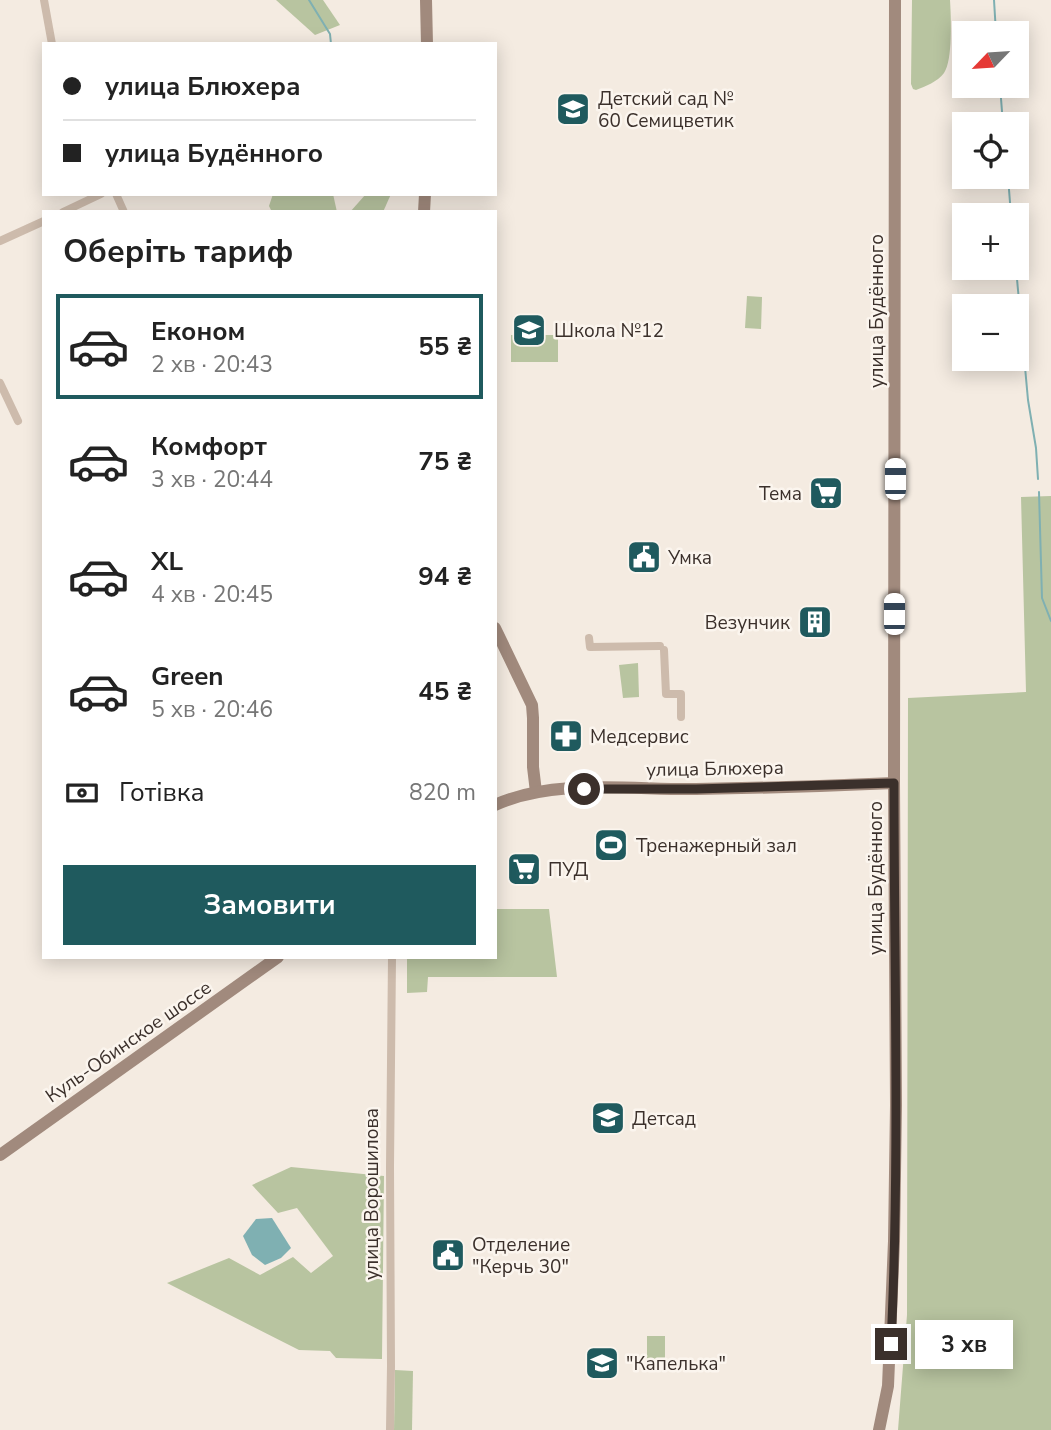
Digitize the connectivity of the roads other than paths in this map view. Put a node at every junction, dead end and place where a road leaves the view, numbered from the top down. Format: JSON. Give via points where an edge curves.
{"nodes":[{"id":1,"x":44,"y":0,"type":"edge"},
{"id":2,"x":426,"y":0,"type":"edge"},
{"id":3,"x":895,"y":0,"type":"edge"},
{"id":4,"x":52,"y":42,"type":"edge"},
{"id":5,"x":427,"y":42,"type":"edge"},
{"id":6,"x":98,"y":196,"type":"edge"},
{"id":7,"x":68,"y":210,"type":"edge"},
{"id":8,"x":42,"y":222,"type":"edge"},
{"id":9,"x":0,"y":241,"type":"edge"},
{"id":10,"x":0,"y":383,"type":"edge"},
{"id":11,"x":18,"y":421,"type":"dead end"},
{"id":12,"x":497,"y":632,"type":"edge"},
{"id":13,"x":589,"y":638,"type":"dead end"},
{"id":14,"x":681,"y":717,"type":"dead end"},
{"id":15,"x":894,"y":783,"type":"junction"},
{"id":16,"x":536,"y":792,"type":"junction"},
{"id":17,"x":497,"y":804,"type":"edge"},
{"id":18,"x":275,"y":959,"type":"edge"},
{"id":19,"x":392,"y":959,"type":"edge"},
{"id":20,"x":0,"y":1155,"type":"edge"},
{"id":21,"x":879,"y":1426,"type":"edge"},
{"id":22,"x":390,"y":1430,"type":"edge"}],
"edges":[{"from":1,"to":4,"type":"street"},
{"from":2,"to":5,"type":"main road"},
{"from":3,"to":15,"type":"main road","name":"улица Будённого"},
{"from":6,"to":7,"type":"street"},
{"from":8,"to":9,"type":"street"},
{"from":10,"to":11,"type":"street"},
{"from":12,"to":16,"type":"main road","via":[[532,705]]},
{"from":13,"to":14,"type":"street","via":[[590,647],[662,648],[666,694],[681,694]]},
{"from":15,"to":16,"type":"main road","name":"улица Блюхера"},
{"from":15,"to":21,"type":"main road","name":"улица Будённого","via":[[894,1241],[888,1386]]},
{"from":16,"to":17,"type":"main road"},
{"from":18,"to":20,"type":"main road","name":"Куль-Обинское шоссе"},
{"from":19,"to":22,"type":"street","name":"улица Ворошилова"}]}
